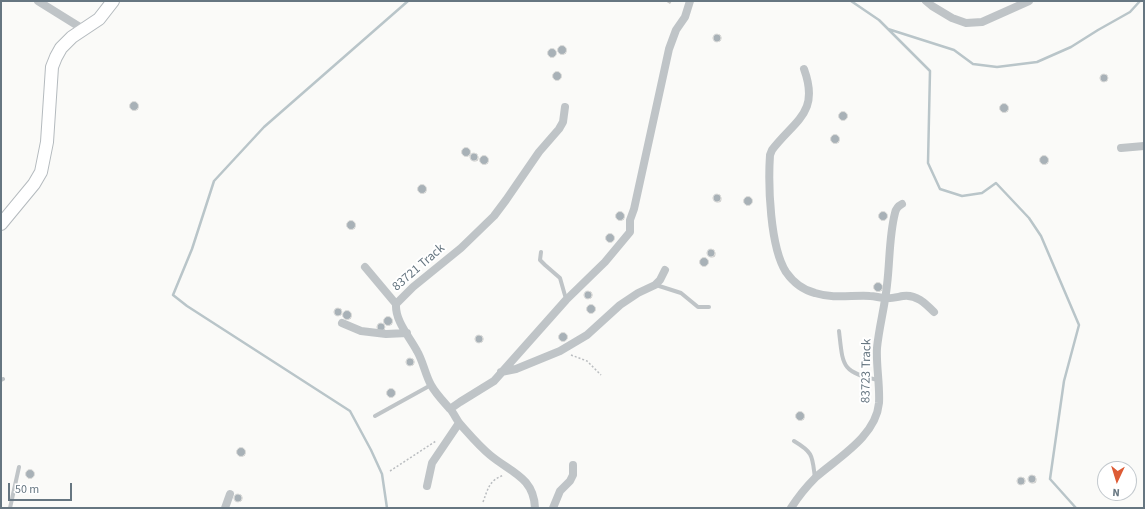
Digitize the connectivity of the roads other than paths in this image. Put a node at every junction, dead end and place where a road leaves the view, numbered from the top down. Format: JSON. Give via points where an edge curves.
{"nodes":[{"id":1,"x":38,"y":1,"type":"edge"},
{"id":2,"x":113,"y":1,"type":"edge"},
{"id":3,"x":690,"y":1,"type":"edge"},
{"id":4,"x":926,"y":1,"type":"edge"},
{"id":5,"x":1029,"y":1,"type":"edge"},
{"id":6,"x":83,"y":29,"type":"junction"},
{"id":7,"x":804,"y":70,"type":"dead end"},
{"id":8,"x":565,"y":107,"type":"dead end"},
{"id":9,"x":1143,"y":146,"type":"edge"},
{"id":10,"x":1121,"y":148,"type":"dead end"},
{"id":11,"x":902,"y":204,"type":"dead end"},
{"id":12,"x":1,"y":224,"type":"edge"},
{"id":13,"x":541,"y":252,"type":"dead end"},
{"id":14,"x":365,"y":267,"type":"dead end"},
{"id":15,"x":665,"y":270,"type":"dead end"},
{"id":16,"x":655,"y":285,"type":"junction"},
{"id":17,"x":885,"y":298,"type":"junction"},
{"id":18,"x":566,"y":300,"type":"junction"},
{"id":19,"x":396,"y":304,"type":"junction"},
{"id":20,"x":709,"y":307,"type":"dead end"},
{"id":21,"x":934,"y":312,"type":"dead end"},
{"id":22,"x":342,"y":323,"type":"dead end"},
{"id":23,"x":839,"y":332,"type":"dead end"},
{"id":24,"x":407,"y":334,"type":"junction"},
{"id":25,"x":501,"y":372,"type":"junction"},
{"id":26,"x":878,"y":380,"type":"junction"},
{"id":27,"x":431,"y":385,"type":"junction"},
{"id":28,"x":450,"y":409,"type":"junction"},
{"id":29,"x":375,"y":416,"type":"dead end"},
{"id":30,"x":459,"y":423,"type":"junction"},
{"id":31,"x":794,"y":441,"type":"dead end"},
{"id":32,"x":572,"y":465,"type":"dead end"},
{"id":33,"x":19,"y":467,"type":"dead end"},
{"id":34,"x":815,"y":479,"type":"junction"},
{"id":35,"x":427,"y":486,"type":"dead end"},
{"id":36,"x":230,"y":494,"type":"dead end"},
{"id":37,"x":10,"y":508,"type":"edge"},
{"id":38,"x":225,"y":508,"type":"edge"},
{"id":39,"x":535,"y":508,"type":"edge"},
{"id":40,"x":553,"y":508,"type":"edge"},
{"id":41,"x":791,"y":508,"type":"edge"}],
"edges":[{"from":1,"to":6,"type":"street"},
{"from":2,"to":6,"type":"street","via":[[99,19]]},
{"from":3,"to":18,"type":"street","via":[[669,49],[630,220],[630,232],[605,262]]},
{"from":4,"to":5,"type":"street","via":[[952,18],[966,23],[982,22]]},
{"from":6,"to":12,"type":"street","via":[[62,48],[52,67],[47,142],[41,172]]},
{"from":7,"to":17,"type":"street","via":[[810,101],[801,118],[770,155],[772,221],[779,256],[786,272],[802,288],[829,296]]},
{"from":8,"to":19,"type":"street","name":"83721 Track","via":[[559,129],[538,152],[494,216]]},
{"from":9,"to":10,"type":"street"},
{"from":11,"to":17,"type":"street","name":"83723 Track","via":[[894,213]]},
{"from":13,"to":18,"type":"lane","via":[[540,260],[560,278]]},
{"from":14,"to":19,"type":"street"},
{"from":15,"to":16,"type":"street"},
{"from":16,"to":20,"type":"lane","via":[[681,293],[698,307]]},
{"from":16,"to":25,"type":"street","via":[[638,292],[620,305],[587,335],[553,354],[516,369]]},
{"from":17,"to":21,"type":"street","via":[[909,296],[921,300]]},
{"from":17,"to":26,"type":"street","name":"83723 Track","via":[[877,348]]},
{"from":18,"to":25,"type":"street"},
{"from":19,"to":24,"type":"street","name":"83721 Track","via":[[396,311]]},
{"from":22,"to":24,"type":"street","via":[[361,331]]},
{"from":23,"to":26,"type":"lane","via":[[842,360],[849,369],[863,377]]},
{"from":24,"to":27,"type":"street","name":"83721 Track","via":[[418,352]]},
{"from":25,"to":28,"type":"street","via":[[494,381]]},
{"from":26,"to":34,"type":"street","name":"83723 Track","via":[[879,403],[871,426],[846,453]]},
{"from":27,"to":28,"type":"street","name":"83721 Track","via":[[440,400]]},
{"from":27,"to":29,"type":"lane"},
{"from":28,"to":30,"type":"street","name":"83721 Track"},
{"from":30,"to":35,"type":"street","via":[[432,463]]},
{"from":30,"to":39,"type":"street","name":"83721 Track","via":[[490,454],[530,487]]},
{"from":31,"to":34,"type":"lane","via":[[810,453]]},
{"from":32,"to":40,"type":"street","via":[[573,475],[560,491]]},
{"from":33,"to":37,"type":"lane"},
{"from":34,"to":41,"type":"street","name":"83723 Track"},
{"from":36,"to":38,"type":"street"}]}
